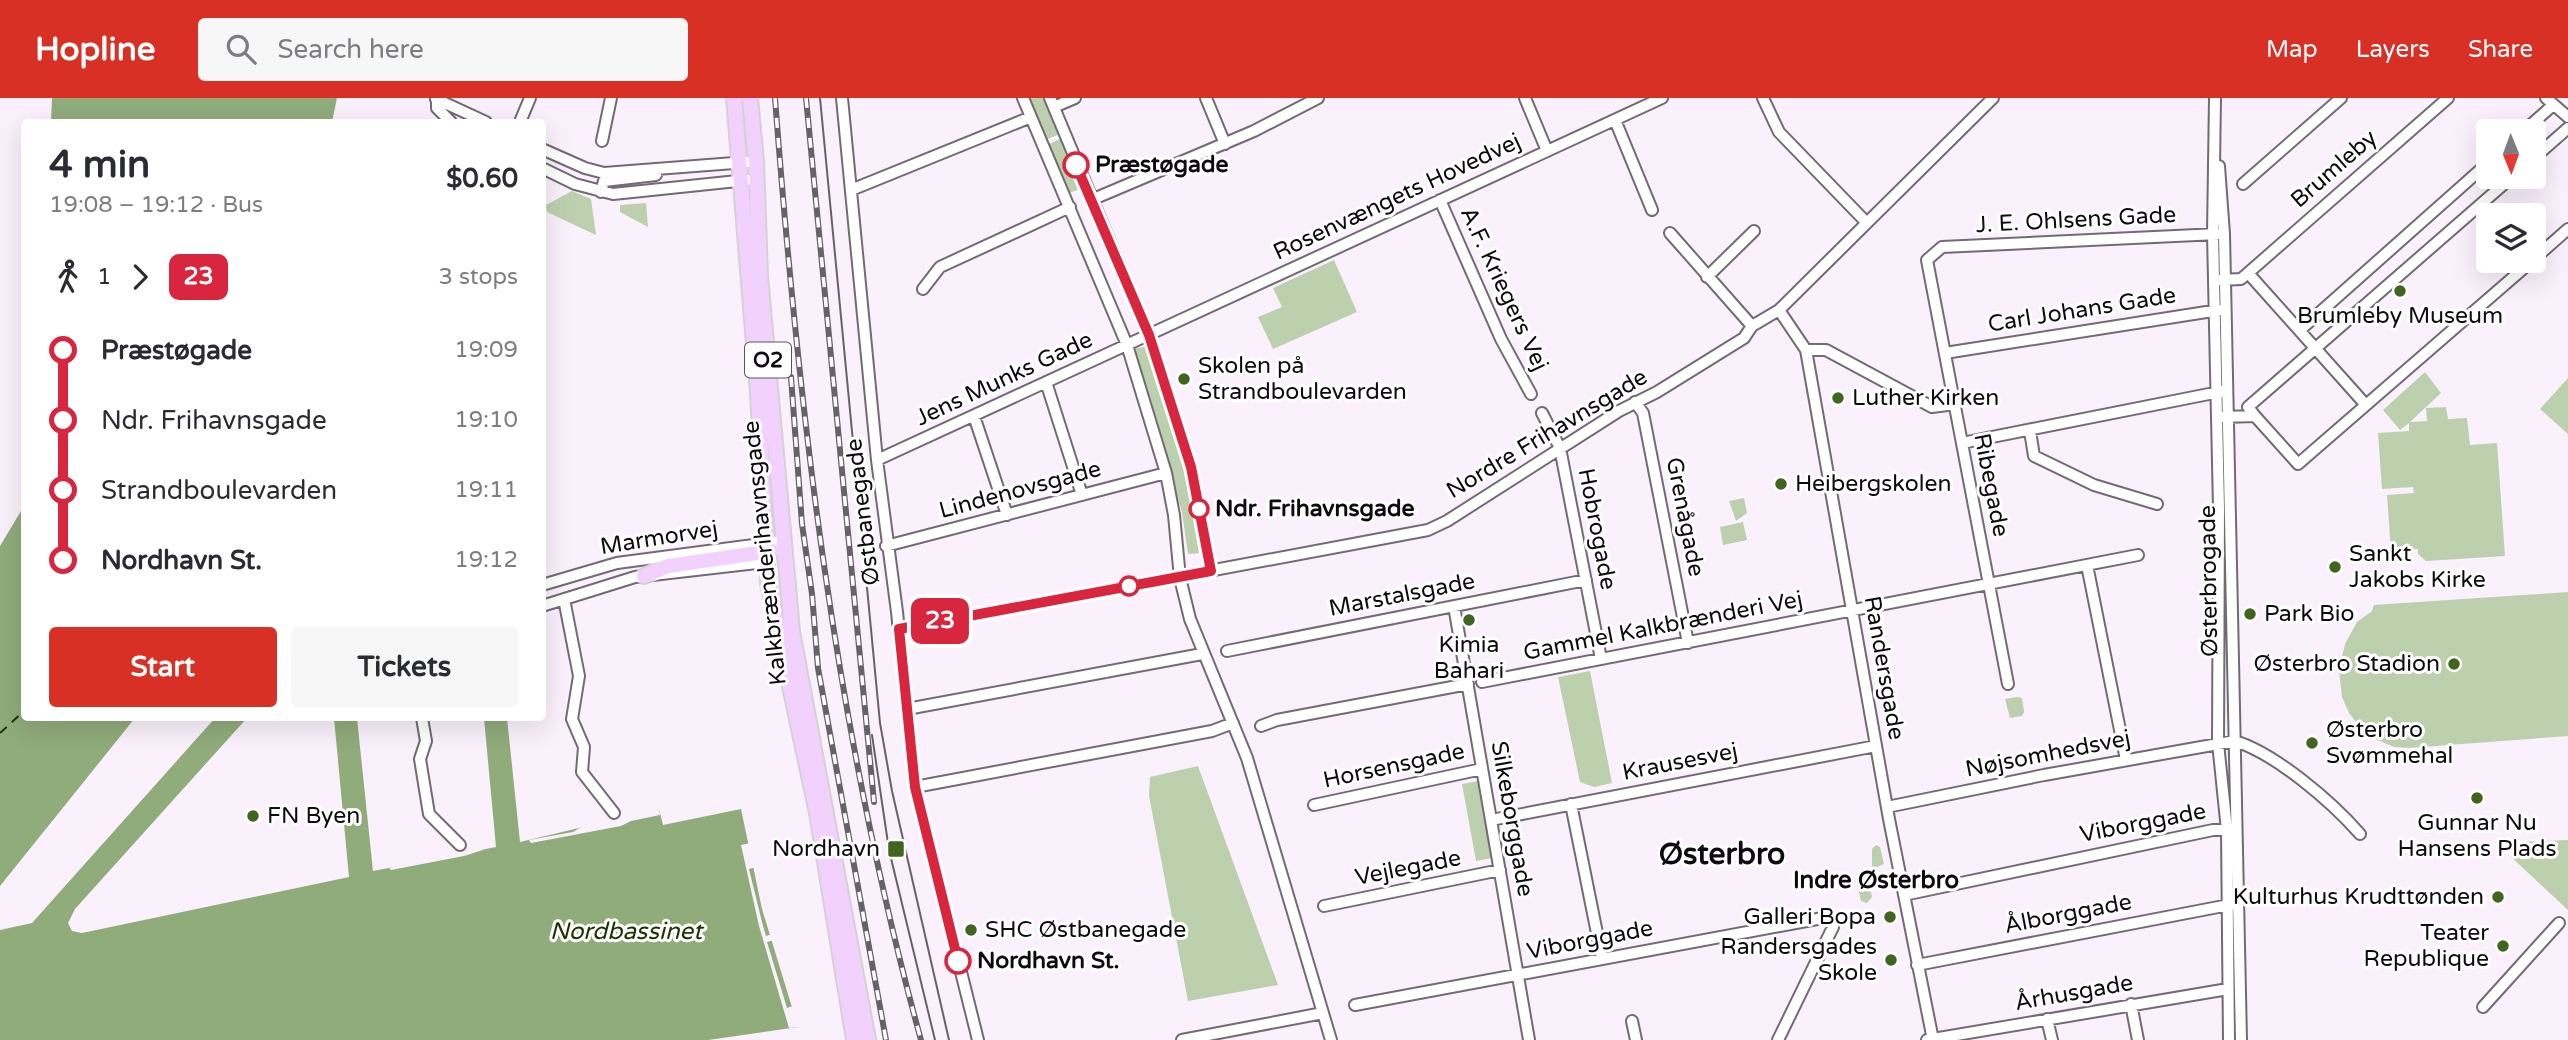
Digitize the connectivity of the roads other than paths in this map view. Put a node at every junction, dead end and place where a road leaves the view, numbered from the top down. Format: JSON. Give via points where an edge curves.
{"nodes":[{"id":1,"x":530,"y":98,"type":"edge"},
{"id":2,"x":611,"y":98,"type":"edge"},
{"id":3,"x":734,"y":98,"type":"edge"},
{"id":4,"x":750,"y":98,"type":"edge"},
{"id":5,"x":842,"y":98,"type":"edge"},
{"id":6,"x":1023,"y":98,"type":"edge"},
{"id":7,"x":1075,"y":98,"type":"edge"},
{"id":8,"x":1206,"y":98,"type":"edge"},
{"id":9,"x":1318,"y":98,"type":"edge"},
{"id":10,"x":1525,"y":98,"type":"edge"},
{"id":11,"x":1662,"y":98,"type":"edge"},
{"id":12,"x":1763,"y":98,"type":"edge"},
{"id":13,"x":2215,"y":98,"type":"edge"},
{"id":14,"x":2341,"y":98,"type":"edge"},
{"id":15,"x":2448,"y":98,"type":"edge"},
{"id":16,"x":1305,"y":101,"type":"edge"},
{"id":17,"x":1985,"y":101,"type":"edge"},
{"id":18,"x":2550,"y":101,"type":"edge"},
{"id":19,"x":437,"y":102,"type":"edge"},
{"id":20,"x":1052,"y":102,"type":"edge"},
{"id":21,"x":1031,"y":117,"type":"junction"},
{"id":22,"x":2568,"y":117,"type":"edge"},
{"id":23,"x":449,"y":119,"type":"edge"},
{"id":24,"x":479,"y":119,"type":"edge"},
{"id":25,"x":521,"y":119,"type":"edge"},
{"id":26,"x":2534,"y":119,"type":"edge"},
{"id":27,"x":1615,"y":120,"type":"junction"},
{"id":28,"x":2568,"y":128,"type":"edge"},
{"id":29,"x":602,"y":141,"type":"dead end"},
{"id":30,"x":1226,"y":144,"type":"junction"},
{"id":31,"x":2546,"y":147,"type":"edge"},
{"id":32,"x":546,"y":151,"type":"edge"},
{"id":33,"x":1547,"y":151,"type":"junction"},
{"id":34,"x":756,"y":161,"type":"junction"},
{"id":35,"x":739,"y":163,"type":"junction"},
{"id":36,"x":546,"y":170,"type":"edge"},
{"id":37,"x":2476,"y":174,"type":"edge"},
{"id":38,"x":613,"y":176,"type":"junction"},
{"id":39,"x":757,"y":178,"type":"junction"},
{"id":40,"x":740,"y":180,"type":"junction"},
{"id":41,"x":2243,"y":184,"type":"dead end"},
{"id":42,"x":2498,"y":189,"type":"edge"},
{"id":43,"x":851,"y":190,"type":"junction"},
{"id":44,"x":607,"y":193,"type":"junction"},
{"id":45,"x":1091,"y":200,"type":"junction"},
{"id":46,"x":1440,"y":200,"type":"junction"},
{"id":47,"x":1070,"y":207,"type":"junction"},
{"id":48,"x":1652,"y":210,"type":"dead end"},
{"id":49,"x":1867,"y":222,"type":"junction"},
{"id":50,"x":2568,"y":229,"type":"edge"},
{"id":51,"x":1754,"y":231,"type":"dead end"},
{"id":52,"x":1670,"y":233,"type":"dead end"},
{"id":53,"x":2218,"y":234,"type":"junction"},
{"id":54,"x":2546,"y":248,"type":"edge"},
{"id":55,"x":1931,"y":253,"type":"joint"},
{"id":56,"x":2248,"y":273,"type":"junction"},
{"id":57,"x":2518,"y":273,"type":"edge"},
{"id":58,"x":1706,"y":277,"type":"junction"},
{"id":59,"x":2219,"y":280,"type":"junction"},
{"id":60,"x":923,"y":289,"type":"dead end"},
{"id":61,"x":1779,"y":310,"type":"junction"},
{"id":62,"x":2220,"y":310,"type":"junction"},
{"id":63,"x":1752,"y":326,"type":"junction"},
{"id":64,"x":2300,"y":330,"type":"junction"},
{"id":65,"x":1149,"y":335,"type":"junction"},
{"id":66,"x":1127,"y":345,"type":"junction"},
{"id":67,"x":1806,"y":350,"type":"junction"},
{"id":68,"x":2316,"y":350,"type":"junction"},
{"id":69,"x":1945,"y":353,"type":"junction"},
{"id":70,"x":1046,"y":382,"type":"junction"},
{"id":71,"x":2221,"y":391,"type":"junction"},
{"id":72,"x":1531,"y":394,"type":"dead end"},
{"id":73,"x":1635,"y":402,"type":"junction"},
{"id":74,"x":1955,"y":404,"type":"junction"},
{"id":75,"x":2365,"y":404,"type":"junction"},
{"id":76,"x":1542,"y":413,"type":"dead end"},
{"id":77,"x":974,"y":416,"type":"junction"},
{"id":78,"x":2255,"y":416,"type":"junction"},
{"id":79,"x":2222,"y":417,"type":"junction"},
{"id":80,"x":2030,"y":431,"type":"junction"},
{"id":81,"x":1962,"y":443,"type":"junction"},
{"id":82,"x":1560,"y":448,"type":"junction"},
{"id":83,"x":877,"y":460,"type":"junction"},
{"id":84,"x":1166,"y":474,"type":"junction"},
{"id":85,"x":1082,"y":495,"type":"junction"},
{"id":86,"x":2157,"y":504,"type":"dead end"},
{"id":87,"x":1007,"y":515,"type":"junction"},
{"id":88,"x":783,"y":541,"type":"junction"},
{"id":89,"x":886,"y":546,"type":"junction"},
{"id":90,"x":765,"y":552,"type":"junction"},
{"id":91,"x":2138,"y":555,"type":"dead end"},
{"id":92,"x":2087,"y":565,"type":"junction"},
{"id":93,"x":1211,"y":571,"type":"junction"},
{"id":94,"x":644,"y":576,"type":"joint"},
{"id":95,"x":1180,"y":578,"type":"junction"},
{"id":96,"x":1586,"y":580,"type":"junction"},
{"id":97,"x":546,"y":584,"type":"edge"},
{"id":98,"x":1989,"y":584,"type":"junction"},
{"id":99,"x":564,"y":599,"type":"junction"},
{"id":100,"x":546,"y":605,"type":"edge"},
{"id":101,"x":1454,"y":606,"type":"junction"},
{"id":102,"x":1852,"y":611,"type":"junction"},
{"id":103,"x":899,"y":629,"type":"junction"},
{"id":104,"x":1688,"y":643,"type":"junction"},
{"id":105,"x":1227,"y":651,"type":"dead end"},
{"id":106,"x":1202,"y":654,"type":"junction"},
{"id":107,"x":1601,"y":659,"type":"junction"},
{"id":108,"x":1482,"y":682,"type":"dead end"},
{"id":109,"x":1468,"y":684,"type":"junction"},
{"id":110,"x":2008,"y":684,"type":"dead end"},
{"id":111,"x":907,"y":709,"type":"junction"},
{"id":112,"x":423,"y":721,"type":"edge"},
{"id":113,"x":1233,"y":723,"type":"junction"},
{"id":114,"x":1261,"y":726,"type":"dead end"},
{"id":115,"x":2235,"y":741,"type":"junction"},
{"id":116,"x":2218,"y":743,"type":"junction"},
{"id":117,"x":1876,"y":746,"type":"junction"},
{"id":118,"x":2126,"y":760,"type":"junction"},
{"id":119,"x":1482,"y":769,"type":"junction"},
{"id":120,"x":915,"y":787,"type":"junction"},
{"id":121,"x":1571,"y":804,"type":"junction"},
{"id":122,"x":1314,"y":805,"type":"dead end"},
{"id":123,"x":1887,"y":807,"type":"junction"},
{"id":124,"x":614,"y":813,"type":"dead end"},
{"id":125,"x":1491,"y":820,"type":"junction"},
{"id":126,"x":2232,"y":830,"type":"junction"},
{"id":127,"x":2360,"y":834,"type":"dead end"},
{"id":128,"x":460,"y":845,"type":"dead end"},
{"id":129,"x":1500,"y":870,"type":"junction"},
{"id":130,"x":1904,"y":895,"type":"junction"},
{"id":131,"x":2232,"y":904,"type":"junction"},
{"id":132,"x":1324,"y":906,"type":"dead end"},
{"id":133,"x":2561,"y":925,"type":"edge"},
{"id":134,"x":1602,"y":958,"type":"junction"},
{"id":135,"x":1917,"y":965,"type":"junction"},
{"id":136,"x":1518,"y":975,"type":"junction"},
{"id":137,"x":2228,"y":989,"type":"junction"},
{"id":138,"x":2131,"y":1004,"type":"junction"},
{"id":139,"x":1355,"y":1005,"type":"dead end"},
{"id":140,"x":2483,"y":1007,"type":"dead end"},
{"id":141,"x":1323,"y":1013,"type":"junction"},
{"id":142,"x":2047,"y":1019,"type":"junction"},
{"id":143,"x":1632,"y":1021,"type":"dead end"},
{"id":144,"x":854,"y":1040,"type":"edge"},
{"id":145,"x":868,"y":1040,"type":"edge"},
{"id":146,"x":978,"y":1040,"type":"edge"},
{"id":147,"x":1182,"y":1040,"type":"edge"},
{"id":148,"x":1331,"y":1040,"type":"edge"},
{"id":149,"x":1529,"y":1040,"type":"edge"},
{"id":150,"x":1636,"y":1040,"type":"edge"},
{"id":151,"x":1778,"y":1040,"type":"edge"},
{"id":152,"x":1931,"y":1040,"type":"edge"},
{"id":153,"x":2052,"y":1040,"type":"edge"},
{"id":154,"x":2137,"y":1040,"type":"edge"},
{"id":155,"x":2229,"y":1040,"type":"edge"},
{"id":156,"x":2241,"y":1040,"type":"edge"}],
"edges":[{"from":1,"to":25,"type":"street"},
{"from":2,"to":29,"type":"street"},
{"from":3,"to":35,"type":"main road","name":"Kalkbrænderihavnsgade","number":"O2"},
{"from":4,"to":34,"type":"main road","name":"Kalkbrænderihavnsgade","number":"O2"},
{"from":5,"to":43,"type":"street","name":"Østbanegade"},
{"from":6,"to":21,"type":"street"},
{"from":7,"to":20,"type":"street"},
{"from":8,"to":30,"type":"street"},
{"from":9,"to":16,"type":"street"},
{"from":10,"to":33,"type":"street"},
{"from":11,"to":27,"type":"street","name":"Rosenvængets Hovedvej"},
{"from":12,"to":49,"type":"street","via":[[1775,125]]},
{"from":13,"to":53,"type":"street","name":"Østerbrogade"},
{"from":14,"to":41,"type":"street"},
{"from":15,"to":56,"type":"street","name":"Brumleby"},
{"from":16,"to":30,"type":"street"},
{"from":17,"to":49,"type":"street","name":"Nordre Frihavnsgade"},
{"from":18,"to":22,"type":"street"},
{"from":18,"to":26,"type":"street"},
{"from":19,"to":23,"type":"street"},
{"from":19,"to":24,"type":"street"},
{"from":20,"to":45,"type":"street"},
{"from":21,"to":43,"type":"street"},
{"from":21,"to":47,"type":"street"},
{"from":27,"to":33,"type":"street","name":"Rosenvængets Hovedvej"},
{"from":27,"to":48,"type":"street"},
{"from":28,"to":31,"type":"street"},
{"from":30,"to":45,"type":"street"},
{"from":32,"to":38,"type":"street"},
{"from":33,"to":46,"type":"street","name":"Rosenvængets Hovedvej"},
{"from":34,"to":35,"type":"street"},
{"from":34,"to":39,"type":"main road","name":"Kalkbrænderihavnsgade","number":"O2"},
{"from":35,"to":38,"type":"street"},
{"from":35,"to":40,"type":"main road","name":"Kalkbrænderihavnsgade","number":"O2"},
{"from":36,"to":44,"type":"street"},
{"from":37,"to":64,"type":"street"},
{"from":38,"to":44,"type":"street"},
{"from":39,"to":40,"type":"street"},
{"from":39,"to":88,"type":"main road","name":"Kalkbrænderihavnsgade","number":"O2","via":[[760,276]]},
{"from":40,"to":44,"type":"street"},
{"from":40,"to":90,"type":"main road","name":"Kalkbrænderihavnsgade","number":"O2","via":[[758,393]]},
{"from":42,"to":68,"type":"street"},
{"from":43,"to":83,"type":"street","name":"Østbanegade"},
{"from":45,"to":65,"type":"street"},
{"from":46,"to":65,"type":"street","name":"Rosenvængets Hovedvej"},
{"from":46,"to":72,"type":"street","name":"A.F. Kriegers Vej","via":[[1501,339]]},
{"from":47,"to":60,"type":"street","via":[[940,267]]},
{"from":47,"to":66,"type":"street"},
{"from":49,"to":61,"type":"street","name":"Nordre Frihavnsgade"},
{"from":50,"to":54,"type":"street"},
{"from":51,"to":58,"type":"street"},
{"from":52,"to":58,"type":"street"},
{"from":53,"to":55,"type":"street","name":"J. E. Ohlsens Gade","via":[[1941,247]]},
{"from":53,"to":59,"type":"street","name":"Østerbrogade"},
{"from":55,"to":69,"type":"street","name":"Ribegade","via":[[1927,260]]},
{"from":56,"to":59,"type":"street","name":"Brumleby","via":[[2241,279]]},
{"from":56,"to":64,"type":"street"},
{"from":57,"to":75,"type":"street"},
{"from":58,"to":63,"type":"street"},
{"from":59,"to":62,"type":"street","name":"Østerbrogade"},
{"from":61,"to":63,"type":"street","name":"Nordre Frihavnsgade"},
{"from":61,"to":67,"type":"street","name":"Randersgade"},
{"from":62,"to":69,"type":"street","name":"Carl Johans Gade"},
{"from":62,"to":71,"type":"street","name":"Østerbrogade"},
{"from":63,"to":73,"type":"street","name":"Nordre Frihavnsgade","via":[[1744,338]]},
{"from":64,"to":68,"type":"street"},
{"from":65,"to":66,"type":"street","name":"Jens Munks Gade"},
{"from":65,"to":93,"type":"street","via":[[1191,467]]},
{"from":66,"to":70,"type":"street","name":"Jens Munks Gade"},
{"from":66,"to":84,"type":"street"},
{"from":67,"to":74,"type":"street","via":[[1826,350],[1931,407]]},
{"from":67,"to":102,"type":"street","name":"Randersgade"},
{"from":68,"to":75,"type":"street"},
{"from":68,"to":78,"type":"street","via":[[2248,407]]},
{"from":69,"to":74,"type":"street","name":"Ribegade"},
{"from":70,"to":77,"type":"street","name":"Jens Munks Gade"},
{"from":70,"to":85,"type":"street"},
{"from":71,"to":79,"type":"street","name":"Østerbrogade"},
{"from":71,"to":80,"type":"street"},
{"from":73,"to":82,"type":"street","name":"Nordre Frihavnsgade"},
{"from":73,"to":104,"type":"street","name":"Grenågade","via":[[1643,414]]},
{"from":74,"to":81,"type":"street","name":"Ribegade"},
{"from":75,"to":78,"type":"street","via":[[2298,464]]},
{"from":76,"to":82,"type":"street"},
{"from":77,"to":83,"type":"street","name":"Jens Munks Gade"},
{"from":77,"to":87,"type":"street"},
{"from":78,"to":79,"type":"street"},
{"from":79,"to":115,"type":"street","name":"Østerbrogade"},
{"from":79,"to":116,"type":"street","name":"Østerbrogade"},
{"from":80,"to":81,"type":"street"},
{"from":80,"to":86,"type":"street","via":[[2034,456],[2094,485]]},
{"from":81,"to":98,"type":"street","name":"Ribegade"},
{"from":82,"to":93,"type":"street","name":"Nordre Frihavnsgade","via":[[1428,530]]},
{"from":82,"to":96,"type":"street","name":"Hobrogade"},
{"from":83,"to":89,"type":"street","name":"Østbanegade"},
{"from":84,"to":85,"type":"street","name":"Lindenovsgade"},
{"from":84,"to":95,"type":"street"},
{"from":85,"to":87,"type":"street","name":"Lindenovsgade"},
{"from":87,"to":89,"type":"street","name":"Lindenovsgade"},
{"from":88,"to":90,"type":"main road"},
{"from":88,"to":145,"type":"main road","name":"Kalkbrænderihavnsgade","number":"O2","via":[[803,696]]},
{"from":89,"to":103,"type":"street","name":"Østbanegade"},
{"from":90,"to":94,"type":"main road","via":[[668,566]]},
{"from":90,"to":97,"type":"street","name":"Marmorvej","via":[[617,563]]},
{"from":90,"to":144,"type":"main road","name":"Kalkbrænderihavnsgade","number":"O2","via":[[817,813]]},
{"from":91,"to":92,"type":"street","name":"Gammel Kalkbrænderi Vej"},
{"from":92,"to":98,"type":"street","name":"Gammel Kalkbrænderi Vej"},
{"from":92,"to":118,"type":"street"},
{"from":93,"to":95,"type":"street","name":"Nordre Frihavnsgade"},
{"from":94,"to":99,"type":"street","name":"Marmorvej"},
{"from":95,"to":103,"type":"street","name":"Nordre Frihavnsgade"},
{"from":95,"to":106,"type":"street"},
{"from":96,"to":101,"type":"street","name":"Marstalsgade"},
{"from":96,"to":107,"type":"street","name":"Hobrogade"},
{"from":98,"to":102,"type":"street","name":"Gammel Kalkbrænderi Vej"},
{"from":98,"to":110,"type":"street","name":"Ribegade"},
{"from":99,"to":100,"type":"street","name":"Marmorvej"},
{"from":99,"to":124,"type":"street","via":[[579,676],[572,719],[584,747],[582,772]]},
{"from":101,"to":105,"type":"street","name":"Marstalsgade"},
{"from":101,"to":109,"type":"street","name":"Silkeborggade"},
{"from":102,"to":104,"type":"street","name":"Gammel Kalkbrænderi Vej"},
{"from":102,"to":117,"type":"street","name":"Randersgade"},
{"from":103,"to":111,"type":"street","name":"Østbanegade"},
{"from":104,"to":107,"type":"street","name":"Gammel Kalkbrænderi Vej"},
{"from":106,"to":111,"type":"street"},
{"from":106,"to":113,"type":"street"},
{"from":107,"to":108,"type":"street","name":"Gammel Kalkbrænderi Vej"},
{"from":109,"to":114,"type":"street"},
{"from":109,"to":119,"type":"street","name":"Silkeborggade"},
{"from":111,"to":120,"type":"street","name":"Østbanegade"},
{"from":112,"to":128,"type":"street","via":[[426,741],[420,759],[429,814]]},
{"from":113,"to":120,"type":"street","via":[[1212,731]]},
{"from":113,"to":141,"type":"street"},
{"from":115,"to":116,"type":"street","name":"Nøjsomhedsvej"},
{"from":115,"to":126,"type":"street","name":"Østerbrogade"},
{"from":115,"to":127,"type":"street","via":[[2257,748],[2344,816]]},
{"from":116,"to":118,"type":"street","name":"Nøjsomhedsvej"},
{"from":116,"to":126,"type":"street","name":"Østerbrogade"},
{"from":117,"to":121,"type":"street","name":"Krausesvej"},
{"from":117,"to":123,"type":"street","name":"Randersgade"},
{"from":118,"to":123,"type":"street","name":"Nøjsomhedsvej"},
{"from":119,"to":122,"type":"street","name":"Horsensgade"},
{"from":119,"to":125,"type":"street","name":"Silkeborggade"},
{"from":120,"to":146,"type":"street","name":"Østbanegade"},
{"from":121,"to":125,"type":"street","name":"Krausesvej"},
{"from":121,"to":134,"type":"street"},
{"from":123,"to":130,"type":"street","name":"Randersgade"},
{"from":125,"to":129,"type":"street","name":"Silkeborggade"},
{"from":126,"to":130,"type":"street","name":"Viborggade","via":[[2112,850]]},
{"from":126,"to":131,"type":"street","name":"Østerbrogade"},
{"from":129,"to":132,"type":"street","name":"Vejlegade"},
{"from":129,"to":136,"type":"street","name":"Silkeborggade"},
{"from":130,"to":135,"type":"street","name":"Randersgade"},
{"from":131,"to":135,"type":"street","name":"Ålborggade"},
{"from":131,"to":137,"type":"street","name":"Østerbrogade"},
{"from":131,"to":156,"type":"street","name":"Østerbrogade"},
{"from":133,"to":140,"type":"street"},
{"from":134,"to":136,"type":"street","name":"Viborggade"},
{"from":134,"to":151,"type":"street","name":"Viborggade","via":[[1822,916],[1832,919],[1833,927]]},
{"from":135,"to":152,"type":"street","name":"Randersgade"},
{"from":136,"to":139,"type":"street","name":"Viborggade"},
{"from":136,"to":149,"type":"street","name":"Silkeborggade"},
{"from":137,"to":138,"type":"street","name":"Århusgade"},
{"from":137,"to":155,"type":"street","name":"Østerbrogade"},
{"from":138,"to":142,"type":"street","name":"Århusgade"},
{"from":138,"to":154,"type":"street"},
{"from":141,"to":147,"type":"street"},
{"from":141,"to":148,"type":"street"},
{"from":142,"to":152,"type":"street","name":"Århusgade"},
{"from":142,"to":153,"type":"street"},
{"from":143,"to":150,"type":"street"}]}
